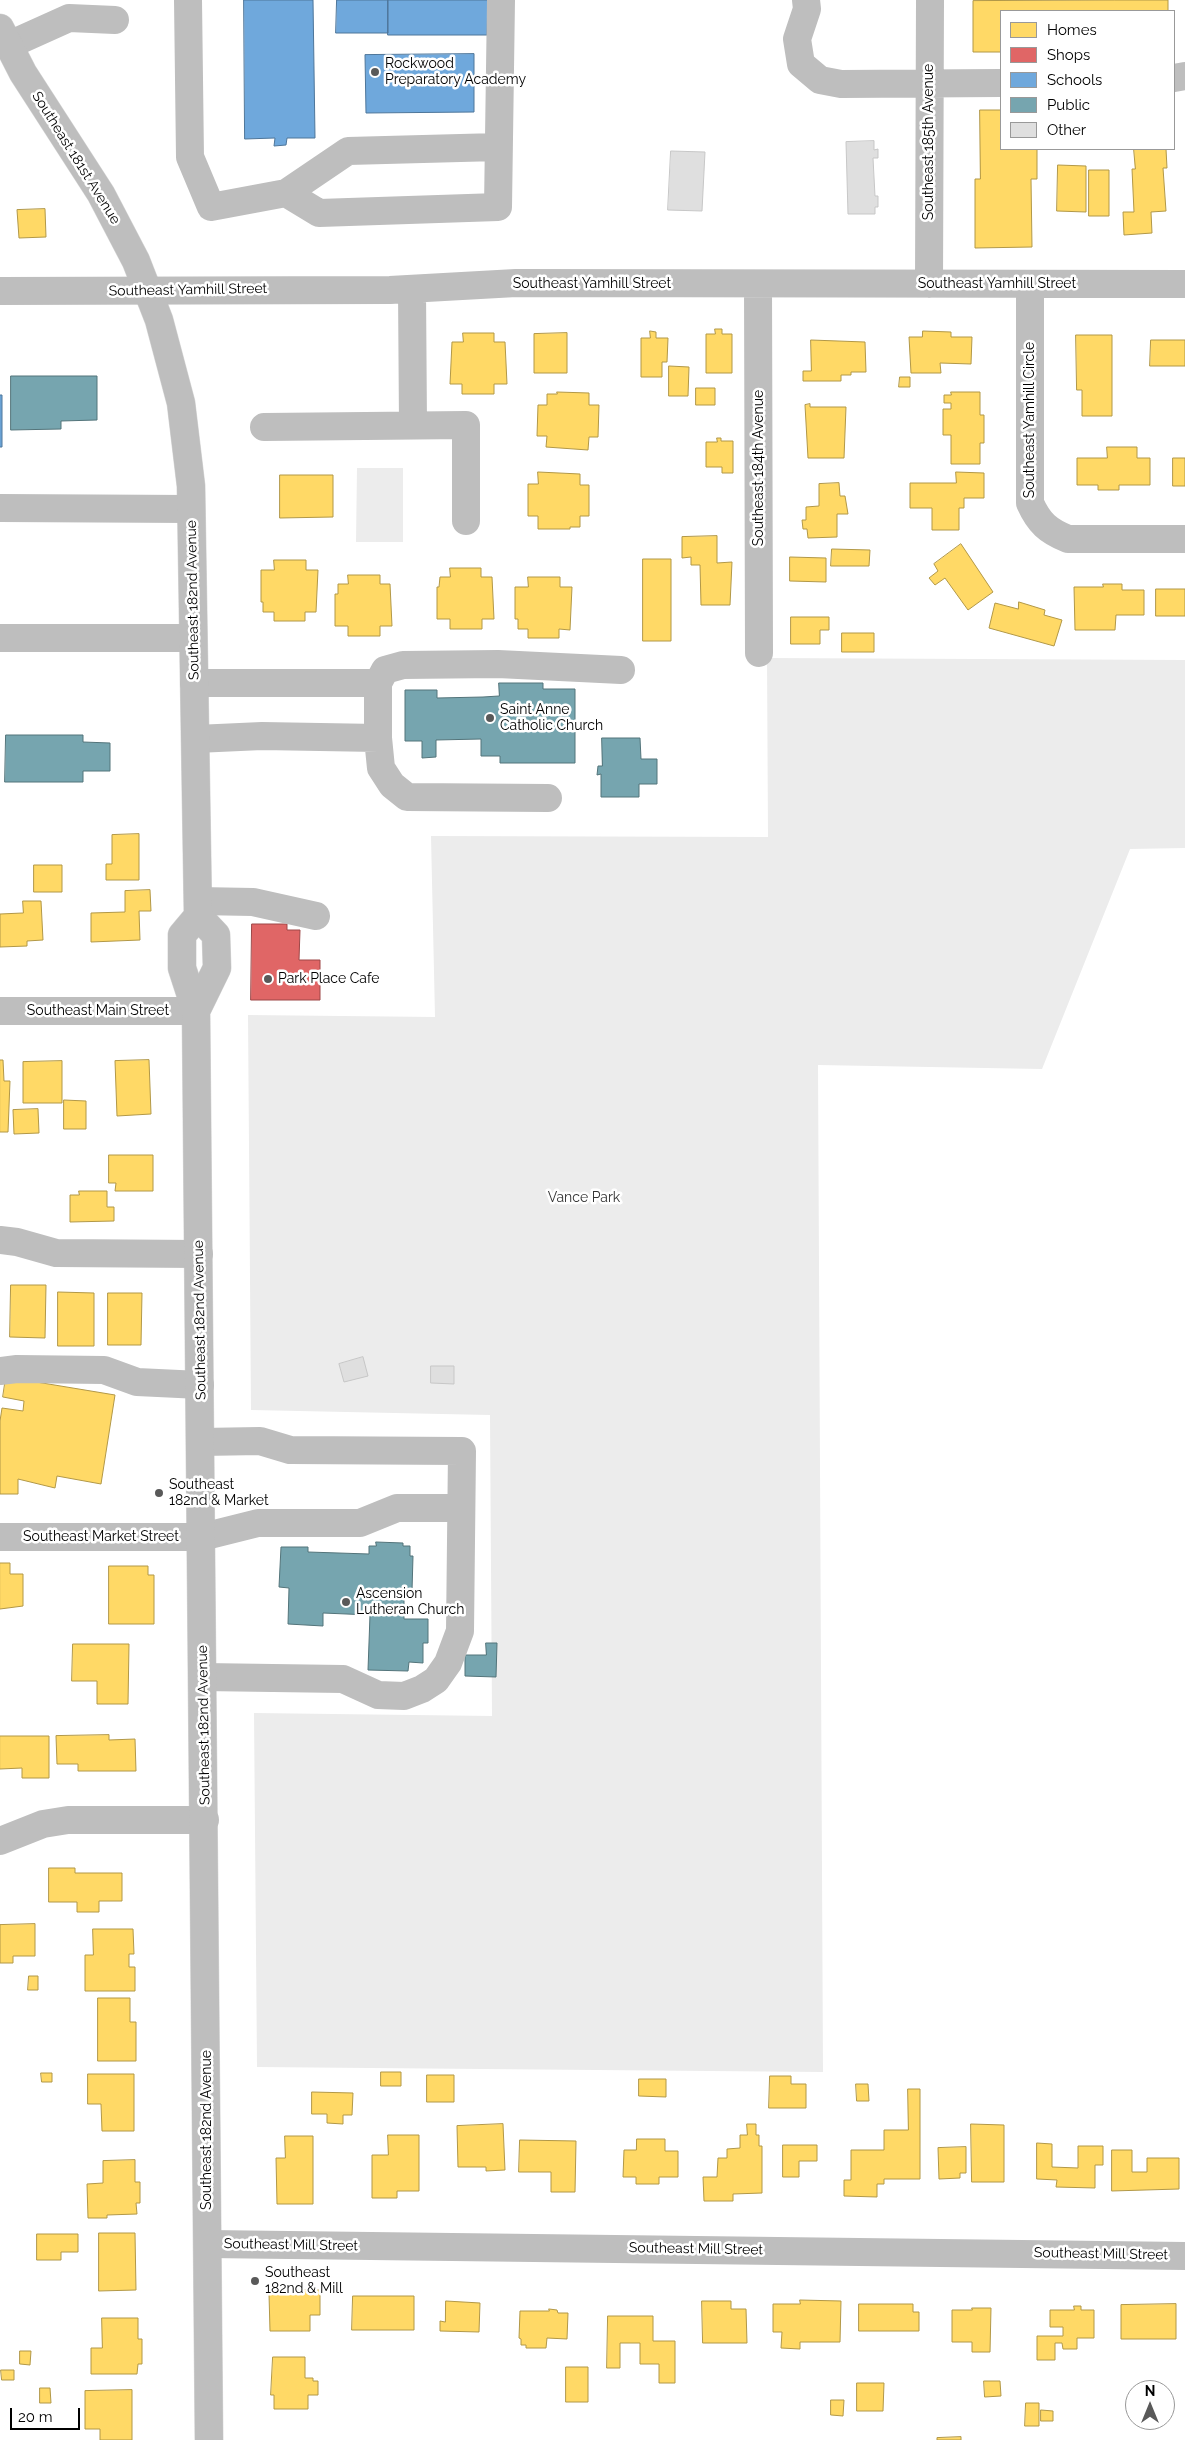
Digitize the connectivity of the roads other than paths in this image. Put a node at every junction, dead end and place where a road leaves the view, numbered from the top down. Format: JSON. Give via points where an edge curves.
{"nodes":[{"id":1,"x":188,"y":0,"type":"edge"},
{"id":2,"x":501,"y":0,"type":"edge"},
{"id":3,"x":806,"y":0,"type":"edge"},
{"id":4,"x":930,"y":0,"type":"edge"},
{"id":5,"x":115,"y":20,"type":"dead end"},
{"id":6,"x":4,"y":36,"type":"edge"},
{"id":7,"x":930,"y":82,"type":"junction"},
{"id":8,"x":1000,"y":82,"type":"edge"},
{"id":9,"x":498,"y":147,"type":"junction"},
{"id":10,"x":286,"y":193,"type":"junction"},
{"id":11,"x":758,"y":284,"type":"junction"},
{"id":12,"x":929,"y":284,"type":"junction"},
{"id":13,"x":1030,"y":284,"type":"junction"},
{"id":14,"x":1185,"y":284,"type":"edge"},
{"id":15,"x":412,"y":289,"type":"junction"},
{"id":16,"x":148,"y":290,"type":"junction"},
{"id":17,"x":0,"y":291,"type":"edge"},
{"id":18,"x":413,"y":425,"type":"junction"},
{"id":19,"x":264,"y":427,"type":"dead end"},
{"id":20,"x":0,"y":508,"type":"edge"},
{"id":21,"x":192,"y":509,"type":"junction"},
{"id":22,"x":466,"y":521,"type":"dead end"},
{"id":23,"x":1185,"y":538,"type":"edge"},
{"id":24,"x":0,"y":638,"type":"edge"},
{"id":25,"x":193,"y":638,"type":"junction"},
{"id":26,"x":760,"y":653,"type":"dead end"},
{"id":27,"x":622,"y":670,"type":"dead end"},
{"id":28,"x":194,"y":683,"type":"junction"},
{"id":29,"x":378,"y":683,"type":"junction"},
{"id":30,"x":378,"y":738,"type":"junction"},
{"id":31,"x":196,"y":739,"type":"junction"},
{"id":32,"x":548,"y":798,"type":"dead end"},
{"id":33,"x":198,"y":908,"type":"junction"},
{"id":34,"x":316,"y":916,"type":"dead end"},
{"id":35,"x":0,"y":1011,"type":"edge"},
{"id":36,"x":196,"y":1011,"type":"junction"},
{"id":37,"x":0,"y":1240,"type":"edge"},
{"id":38,"x":199,"y":1254,"type":"junction"},
{"id":39,"x":0,"y":1371,"type":"edge"},
{"id":40,"x":200,"y":1385,"type":"junction"},
{"id":41,"x":201,"y":1442,"type":"junction"},
{"id":42,"x":461,"y":1508,"type":"junction"},
{"id":43,"x":0,"y":1537,"type":"edge"},
{"id":44,"x":202,"y":1537,"type":"junction"},
{"id":45,"x":203,"y":1677,"type":"junction"},
{"id":46,"x":205,"y":1820,"type":"junction"},
{"id":47,"x":0,"y":1841,"type":"edge"},
{"id":48,"x":208,"y":2244,"type":"junction"},
{"id":49,"x":1185,"y":2256,"type":"edge"},
{"id":50,"x":210,"y":2440,"type":"edge"}],
"edges":[{"from":1,"to":10,"type":"street","via":[[190,157],[211,206]]},
{"from":2,"to":9,"type":"street"},
{"from":3,"to":7,"type":"street","via":[[807,9],[798,39],[801,64],[820,80],[842,84]]},
{"from":4,"to":7,"type":"street","name":"Southeast 185th Avenue"},
{"from":5,"to":6,"type":"street","via":[[69,18]]},
{"from":6,"to":16,"type":"street","name":"Southeast 181st Avenue","via":[[23,73],[101,194]]},
{"from":7,"to":8,"type":"street"},
{"from":7,"to":12,"type":"street","name":"Southeast 185th Avenue"},
{"from":9,"to":10,"type":"street","via":[[348,151]]},
{"from":9,"to":10,"type":"street","via":[[498,207],[319,213]]},
{"from":11,"to":12,"type":"street","name":"Southeast Yamhill Street"},
{"from":11,"to":15,"type":"street","name":"Southeast Yamhill Street","via":[[516,283]]},
{"from":11,"to":26,"type":"street","name":"Southeast 184th Avenue"},
{"from":12,"to":13,"type":"street","name":"Southeast Yamhill Street"},
{"from":13,"to":14,"type":"street","name":"Southeast Yamhill Street"},
{"from":13,"to":23,"type":"street","name":"Southeast Yamhill Circle","via":[[1030,503],[1038,520],[1051,533],[1068,539]]},
{"from":15,"to":16,"type":"street","name":"Southeast Yamhill Street"},
{"from":15,"to":18,"type":"street"},
{"from":16,"to":17,"type":"street","name":"Southeast Yamhill Street"},
{"from":16,"to":21,"type":"street","name":"Southeast 182nd Avenue","via":[[171,361],[180,403]]},
{"from":18,"to":19,"type":"street"},
{"from":18,"to":22,"type":"street","via":[[466,425]]},
{"from":20,"to":21,"type":"street"},
{"from":21,"to":25,"type":"street","name":"Southeast 182nd Avenue"},
{"from":24,"to":25,"type":"street"},
{"from":25,"to":28,"type":"street","name":"Southeast 182nd Avenue"},
{"from":27,"to":29,"type":"street","via":[[498,664],[402,664],[385,670]]},
{"from":28,"to":29,"type":"street"},
{"from":28,"to":31,"type":"street","name":"Southeast 182nd Avenue"},
{"from":29,"to":30,"type":"street"},
{"from":30,"to":31,"type":"street","via":[[262,736]]},
{"from":30,"to":32,"type":"street","via":[[381,768],[392,785],[407,797]]},
{"from":31,"to":33,"type":"street","name":"Southeast 182nd Avenue"},
{"from":33,"to":34,"type":"street","via":[[253,902]]},
{"from":33,"to":36,"type":"street","name":"Southeast 182nd Avenue","via":[[216,935],[217,968]]},
{"from":35,"to":36,"type":"street","name":"Southeast Main Street"},
{"from":36,"to":38,"type":"street","name":"Southeast 182nd Avenue"},
{"from":37,"to":38,"type":"street","via":[[56,1253]]},
{"from":38,"to":40,"type":"street","name":"Southeast 182nd Avenue"},
{"from":39,"to":40,"type":"street","via":[[104,1370],[137,1382]]},
{"from":40,"to":41,"type":"street","name":"Southeast 182nd Avenue"},
{"from":41,"to":42,"type":"street","via":[[260,1441],[290,1450],[462,1451]]},
{"from":41,"to":44,"type":"street","name":"Southeast 182nd Avenue"},
{"from":42,"to":44,"type":"street","name":"Southeast Market Street","via":[[397,1508],[360,1523],[258,1523]]},
{"from":42,"to":45,"type":"street","via":[[460,1631],[448,1663],[436,1680],[404,1696],[378,1695],[343,1679]]},
{"from":43,"to":44,"type":"street","name":"Southeast Market Street"},
{"from":44,"to":45,"type":"street","name":"Southeast 182nd Avenue"},
{"from":45,"to":46,"type":"street","name":"Southeast 182nd Avenue"},
{"from":46,"to":47,"type":"street","via":[[68,1820],[43,1824]]},
{"from":46,"to":48,"type":"street","name":"Southeast 182nd Avenue"},
{"from":48,"to":49,"type":"street","name":"Southeast Mill Street"},
{"from":48,"to":50,"type":"street","name":"Southeast 182nd Avenue"}]}
